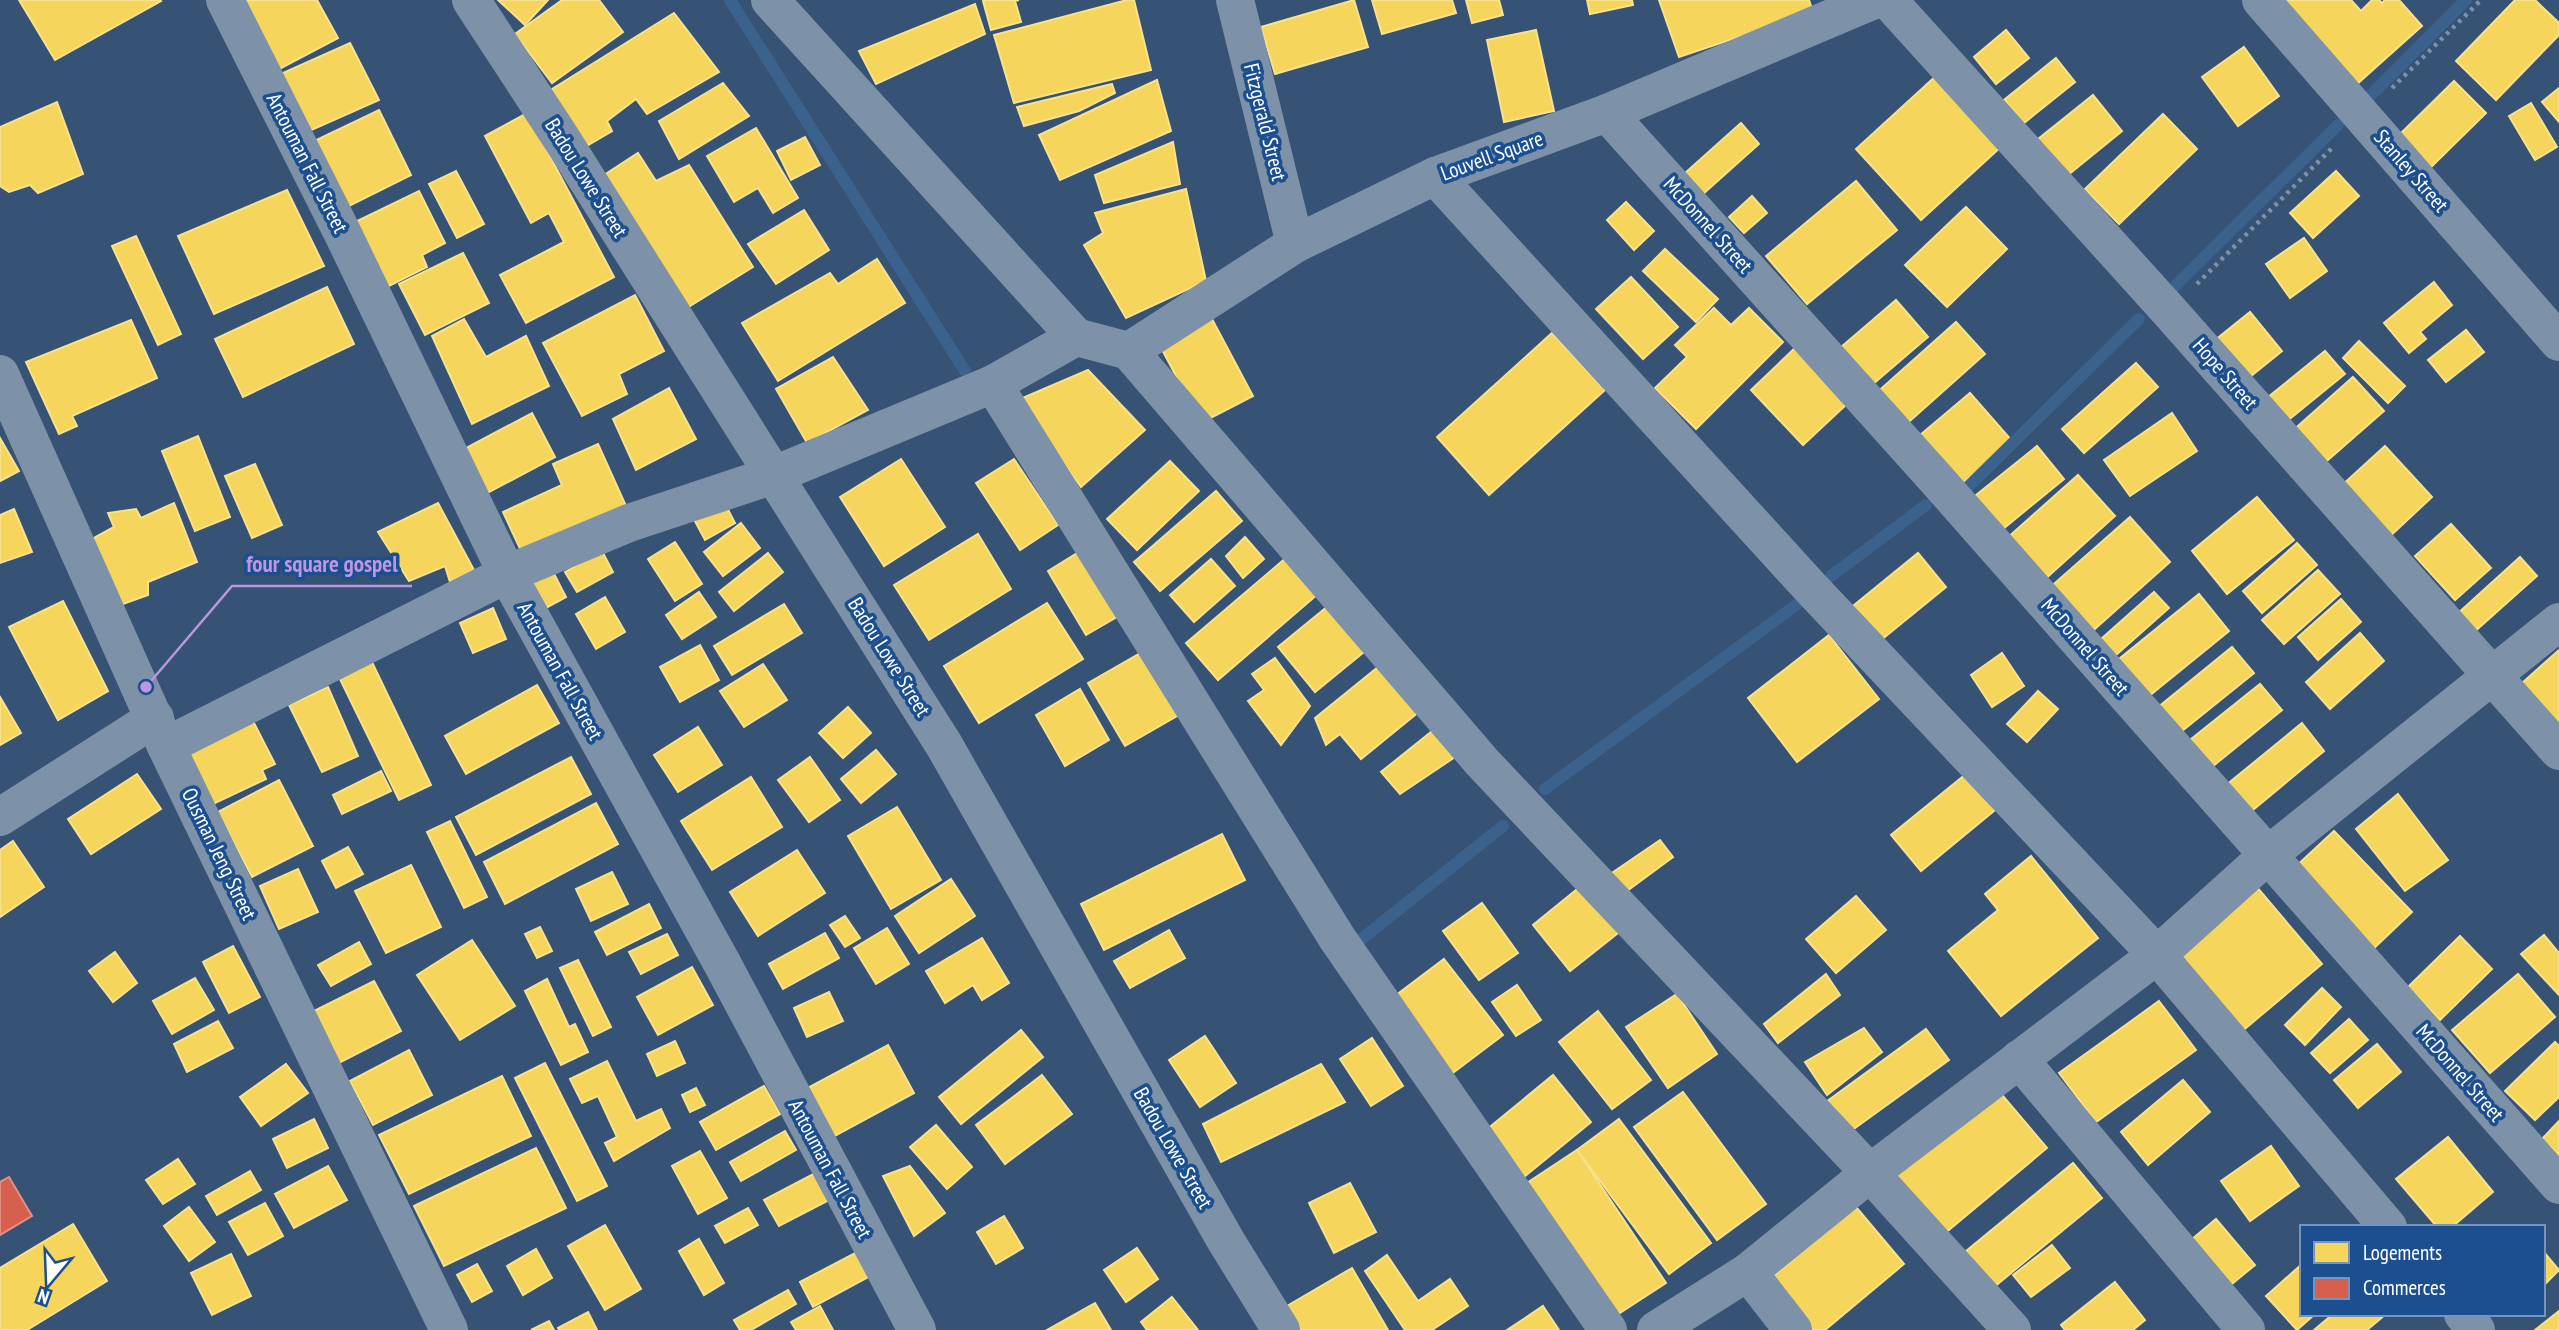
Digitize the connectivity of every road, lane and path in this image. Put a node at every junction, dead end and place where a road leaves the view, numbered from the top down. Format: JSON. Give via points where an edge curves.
{"nodes":[{"id":1,"x":225,"y":0,"type":"edge"},
{"id":2,"x":471,"y":0,"type":"edge"},
{"id":3,"x":770,"y":0,"type":"edge"},
{"id":4,"x":1235,"y":0,"type":"edge"},
{"id":5,"x":1874,"y":0,"type":"edge"},
{"id":6,"x":1888,"y":0,"type":"edge"},
{"id":7,"x":2261,"y":0,"type":"edge"},
{"id":8,"x":2481,"y":0,"type":"edge"},
{"id":9,"x":1608,"y":113,"type":"junction"},
{"id":10,"x":2364,"y":117,"type":"junction"},
{"id":11,"x":1435,"y":176,"type":"junction"},
{"id":12,"x":1295,"y":244,"type":"junction"},
{"id":13,"x":2170,"y":312,"type":"junction"},
{"id":14,"x":1076,"y":337,"type":"junction"},
{"id":15,"x":2559,"y":342,"type":"edge"},
{"id":16,"x":1129,"y":351,"type":"junction"},
{"id":17,"x":0,"y":374,"type":"edge"},
{"id":18,"x":993,"y":384,"type":"junction"},
{"id":19,"x":774,"y":475,"type":"junction"},
{"id":20,"x":507,"y":574,"type":"junction"},
{"id":21,"x":2559,"y":622,"type":"edge"},
{"id":22,"x":2491,"y":676,"type":"junction"},
{"id":23,"x":161,"y":732,"type":"junction"},
{"id":24,"x":2559,"y":751,"type":"edge"},
{"id":25,"x":0,"y":817,"type":"edge"},
{"id":26,"x":2268,"y":855,"type":"junction"},
{"id":27,"x":2157,"y":955,"type":"junction"},
{"id":28,"x":2019,"y":1059,"type":"junction"},
{"id":29,"x":1870,"y":1173,"type":"junction"},
{"id":30,"x":2559,"y":1185,"type":"edge"},
{"id":31,"x":2386,"y":1225,"type":"edge"},
{"id":32,"x":1748,"y":1272,"type":"junction"},
{"id":33,"x":2464,"y":1316,"type":"edge"},
{"id":34,"x":449,"y":1330,"type":"edge"},
{"id":35,"x":917,"y":1330,"type":"edge"},
{"id":36,"x":1281,"y":1330,"type":"edge"},
{"id":37,"x":1608,"y":1330,"type":"edge"},
{"id":38,"x":1656,"y":1330,"type":"edge"},
{"id":39,"x":1793,"y":1330,"type":"edge"},
{"id":40,"x":2012,"y":1330,"type":"edge"},
{"id":41,"x":2246,"y":1330,"type":"edge"},
{"id":42,"x":2476,"y":1330,"type":"edge"}],
"edges":[{"from":1,"to":20,"type":"street","name":"Antouman Fall Street"},
{"from":2,"to":19,"type":"street","name":"Badou Lowe Street"},
{"from":3,"to":14,"type":"street"},
{"from":4,"to":12,"type":"street","name":"Fitzgerald Street"},
{"from":5,"to":9,"type":"street","name":"Louvell Square"},
{"from":6,"to":13,"type":"street","name":"Hope Street"},
{"from":7,"to":10,"type":"street","name":"Stanley Street"},
{"from":8,"to":10,"type":"path"},
{"from":9,"to":11,"type":"street","name":"Louvell Square"},
{"from":9,"to":26,"type":"street","name":"McDonnel Street"},
{"from":10,"to":13,"type":"path"},
{"from":10,"to":15,"type":"street","name":"Stanley Street"},
{"from":11,"to":12,"type":"street","name":"Louvell Square"},
{"from":11,"to":27,"type":"street","via":[[1809,586]]},
{"from":12,"to":16,"type":"street","name":"Louvell Square"},
{"from":13,"to":22,"type":"street","name":"Hope Street"},
{"from":14,"to":16,"type":"street"},
{"from":14,"to":18,"type":"street"},
{"from":16,"to":29,"type":"street","via":[[1482,762]]},
{"from":17,"to":23,"type":"street","name":"Ousman Jeng Street"},
{"from":18,"to":19,"type":"street"},
{"from":18,"to":37,"type":"street","via":[[1337,938]]},
{"from":19,"to":20,"type":"street","via":[[629,523]]},
{"from":19,"to":36,"type":"street","name":"Badou Lowe Street","via":[[944,745]]},
{"from":20,"to":23,"type":"street"},
{"from":20,"to":35,"type":"street","name":"Antouman Fall Street"},
{"from":21,"to":22,"type":"street"},
{"from":22,"to":24,"type":"street","name":"Hope Street"},
{"from":22,"to":26,"type":"street"},
{"from":23,"to":25,"type":"street"},
{"from":23,"to":34,"type":"street","name":"Ousman Jeng Street"},
{"from":26,"to":27,"type":"street"},
{"from":26,"to":30,"type":"street","name":"McDonnel Street"},
{"from":27,"to":28,"type":"street"},
{"from":27,"to":31,"type":"street"},
{"from":28,"to":29,"type":"street"},
{"from":28,"to":41,"type":"street"},
{"from":29,"to":32,"type":"street"},
{"from":29,"to":40,"type":"street"},
{"from":32,"to":38,"type":"street"},
{"from":32,"to":39,"type":"street"},
{"from":33,"to":42,"type":"street"}]}
